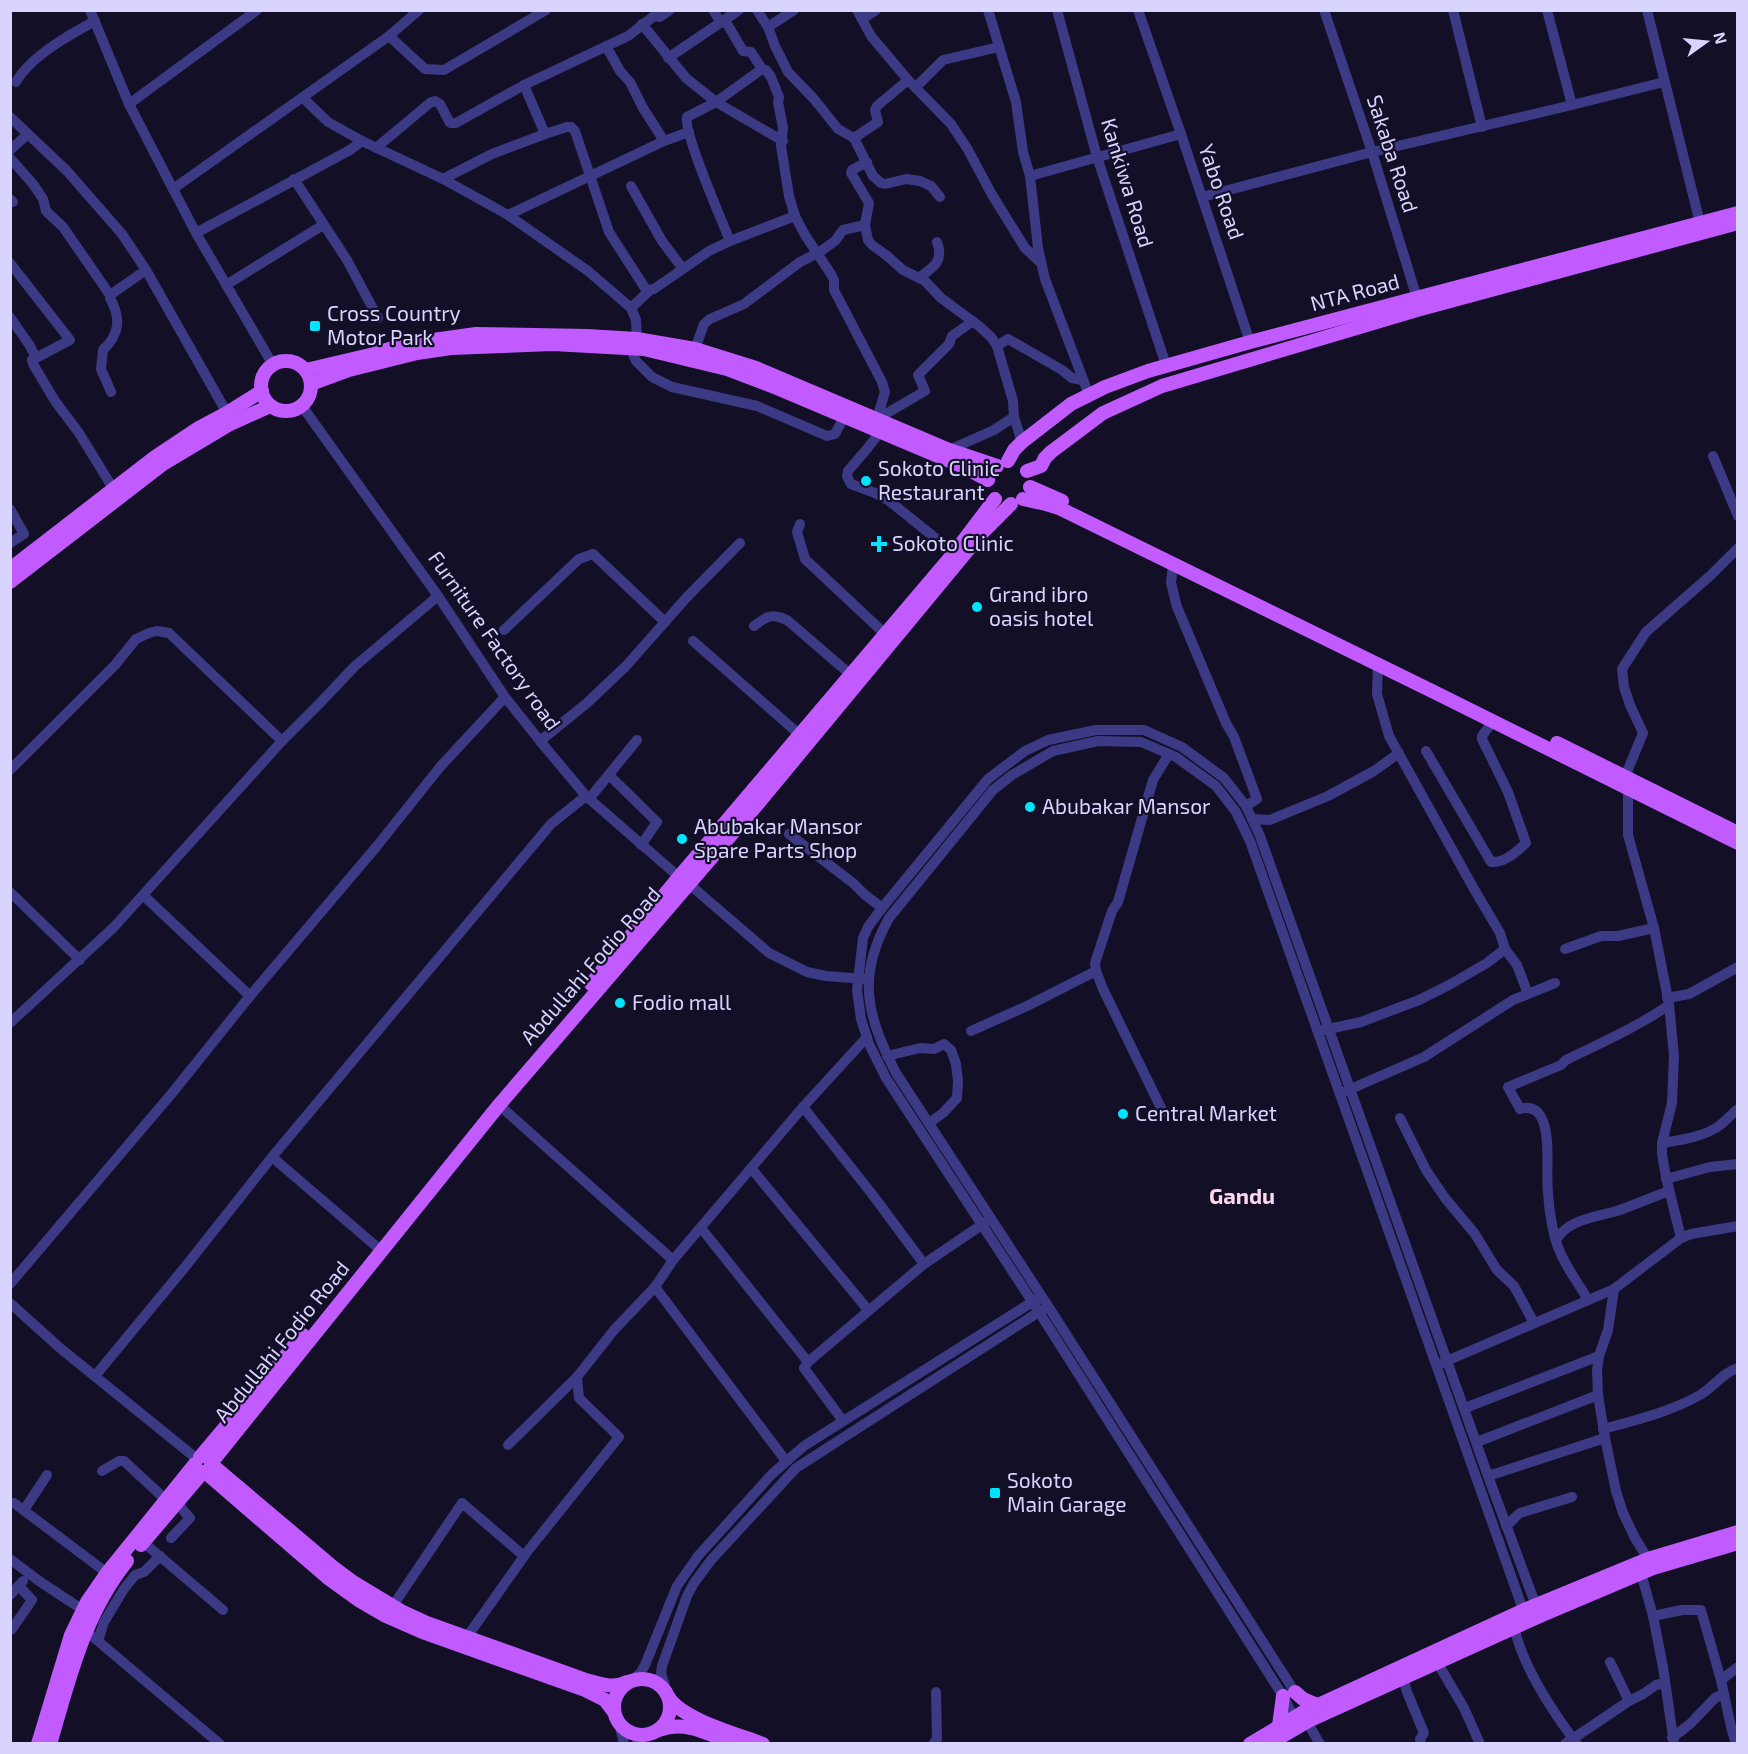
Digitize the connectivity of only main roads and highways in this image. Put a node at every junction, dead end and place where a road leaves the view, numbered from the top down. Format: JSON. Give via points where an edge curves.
{"nodes":[{"id":1,"x":1737,"y":213,"type":"edge"},
{"id":2,"x":1737,"y":223,"type":"edge"},
{"id":3,"x":1417,"y":304,"type":"junction"},
{"id":4,"x":633,"y":343,"type":"junction"},
{"id":5,"x":309,"y":377,"type":"junction"},
{"id":6,"x":261,"y":391,"type":"junction"},
{"id":7,"x":270,"y":406,"type":"junction"},
{"id":8,"x":879,"y":425,"type":"junction"},
{"id":9,"x":1002,"y":464,"type":"junction"},
{"id":10,"x":1027,"y":471,"type":"junction"},
{"id":11,"x":988,"y":480,"type":"junction"},
{"id":12,"x":1022,"y":497,"type":"junction"},
{"id":13,"x":995,"y":499,"type":"junction"},
{"id":14,"x":10,"y":569,"type":"edge"},
{"id":15,"x":10,"y":582,"type":"edge"},
{"id":16,"x":1627,"y":783,"type":"junction"},
{"id":17,"x":1737,"y":833,"type":"edge"},
{"id":18,"x":1737,"y":843,"type":"edge"},
{"id":19,"x":684,"y":880,"type":"junction"},
{"id":20,"x":203,"y":1464,"type":"junction"},
{"id":21,"x":172,"y":1501,"type":"junction"},
{"id":22,"x":1737,"y":1532,"type":"edge"},
{"id":23,"x":1737,"y":1543,"type":"edge"},
{"id":24,"x":1529,"y":1616,"type":"junction"},
{"id":25,"x":630,"y":1681,"type":"junction"},
{"id":26,"x":668,"y":1696,"type":"junction"},
{"id":27,"x":617,"y":1717,"type":"junction"},
{"id":28,"x":1305,"y":1717,"type":"junction"},
{"id":29,"x":1279,"y":1726,"type":"junction"},
{"id":30,"x":651,"y":1733,"type":"junction"},
{"id":31,"x":38,"y":1743,"type":"edge"},
{"id":32,"x":50,"y":1743,"type":"edge"},
{"id":33,"x":734,"y":1743,"type":"edge"},
{"id":34,"x":763,"y":1743,"type":"edge"},
{"id":35,"x":1250,"y":1743,"type":"edge"},
{"id":36,"x":1269,"y":1743,"type":"edge"}],
"edges":[{"from":1,"to":3,"type":"main road","name":"NTA Road"},
{"from":2,"to":3,"type":"main road","name":"NTA Road"},
{"from":3,"to":9,"type":"main road","name":"NTA Road","via":[[1251,342],[1131,377],[1071,404]]},
{"from":3,"to":10,"type":"main road","name":"NTA Road","via":[[1162,386],[1103,413],[1051,452],[1041,466]]},
{"from":4,"to":5,"type":"main road","via":[[587,336],[476,333],[405,344]]},
{"from":4,"to":8,"type":"main road","via":[[727,369],[844,417]]},
{"from":4,"to":8,"type":"main road","via":[[694,348],[756,368]]},
{"from":5,"to":6,"type":"main road","via":[[296,363],[273,364],[261,381]]},
{"from":5,"to":7,"type":"main road","via":[[309,396],[302,406],[286,411]]},
{"from":6,"to":7,"type":"main road"},
{"from":6,"to":14,"type":"main road","via":[[164,451]]},
{"from":7,"to":15,"type":"main road","via":[[230,424],[163,464]]},
{"from":8,"to":9,"type":"main road"},
{"from":8,"to":11,"type":"main road"},
{"from":9,"to":10,"type":"main road","via":[[1015,462]]},
{"from":9,"to":11,"type":"main road","via":[[991,472]]},
{"from":10,"to":12,"type":"main road","via":[[1030,479]]},
{"from":11,"to":13,"type":"main road"},
{"from":12,"to":13,"type":"main road","via":[[1005,504]]},
{"from":12,"to":16,"type":"main road","via":[[1059,508],[1493,722]]},
{"from":12,"to":16,"type":"main road","via":[[1062,501]]},
{"from":12,"to":19,"type":"main road","name":"Abdullahi Fodio Road","via":[[982,533],[859,682]]},
{"from":13,"to":19,"type":"main road","name":"Abdullahi Fodio Road"},
{"from":16,"to":17,"type":"main road"},
{"from":16,"to":18,"type":"main road"},
{"from":19,"to":20,"type":"main road","name":"Abdullahi Fodio Road"},
{"from":19,"to":20,"type":"main road","name":"Abdullahi Fodio Road","via":[[376,1247]]},
{"from":20,"to":21,"type":"main road","name":"Abdullahi Fodio Road"},
{"from":20,"to":25,"type":"main road","via":[[333,1567],[392,1606],[427,1623],[598,1683],[618,1686]]},
{"from":20,"to":27,"type":"main road","via":[[328,1578],[360,1601],[425,1633],[585,1690],[605,1700]]},
{"from":21,"to":31,"type":"main road","name":"Abdullahi Fodio Road","via":[[106,1573],[82,1610]]},
{"from":21,"to":32,"type":"main road","name":"Abdullahi Fodio Road","via":[[124,1564],[90,1621]]},
{"from":22,"to":24,"type":"main road","via":[[1648,1559]]},
{"from":23,"to":24,"type":"main road","via":[[1653,1568]]},
{"from":24,"to":28,"type":"main road"},
{"from":24,"to":28,"type":"main road","via":[[1403,1678]]},
{"from":25,"to":26,"type":"main road","via":[[652,1680]]},
{"from":25,"to":27,"type":"main road","via":[[616,1695]]},
{"from":26,"to":30,"type":"main road","via":[[669,1714],[661,1728]]},
{"from":26,"to":34,"type":"main road","via":[[676,1708],[688,1715]]},
{"from":27,"to":30,"type":"main road","via":[[632,1733]]},
{"from":28,"to":29,"type":"main road"},
{"from":28,"to":29,"type":"main road","via":[[1304,1699],[1289,1694]]},
{"from":28,"to":36,"type":"main road"},
{"from":29,"to":35,"type":"main road"},
{"from":30,"to":33,"type":"main road","via":[[686,1726]]}]}
